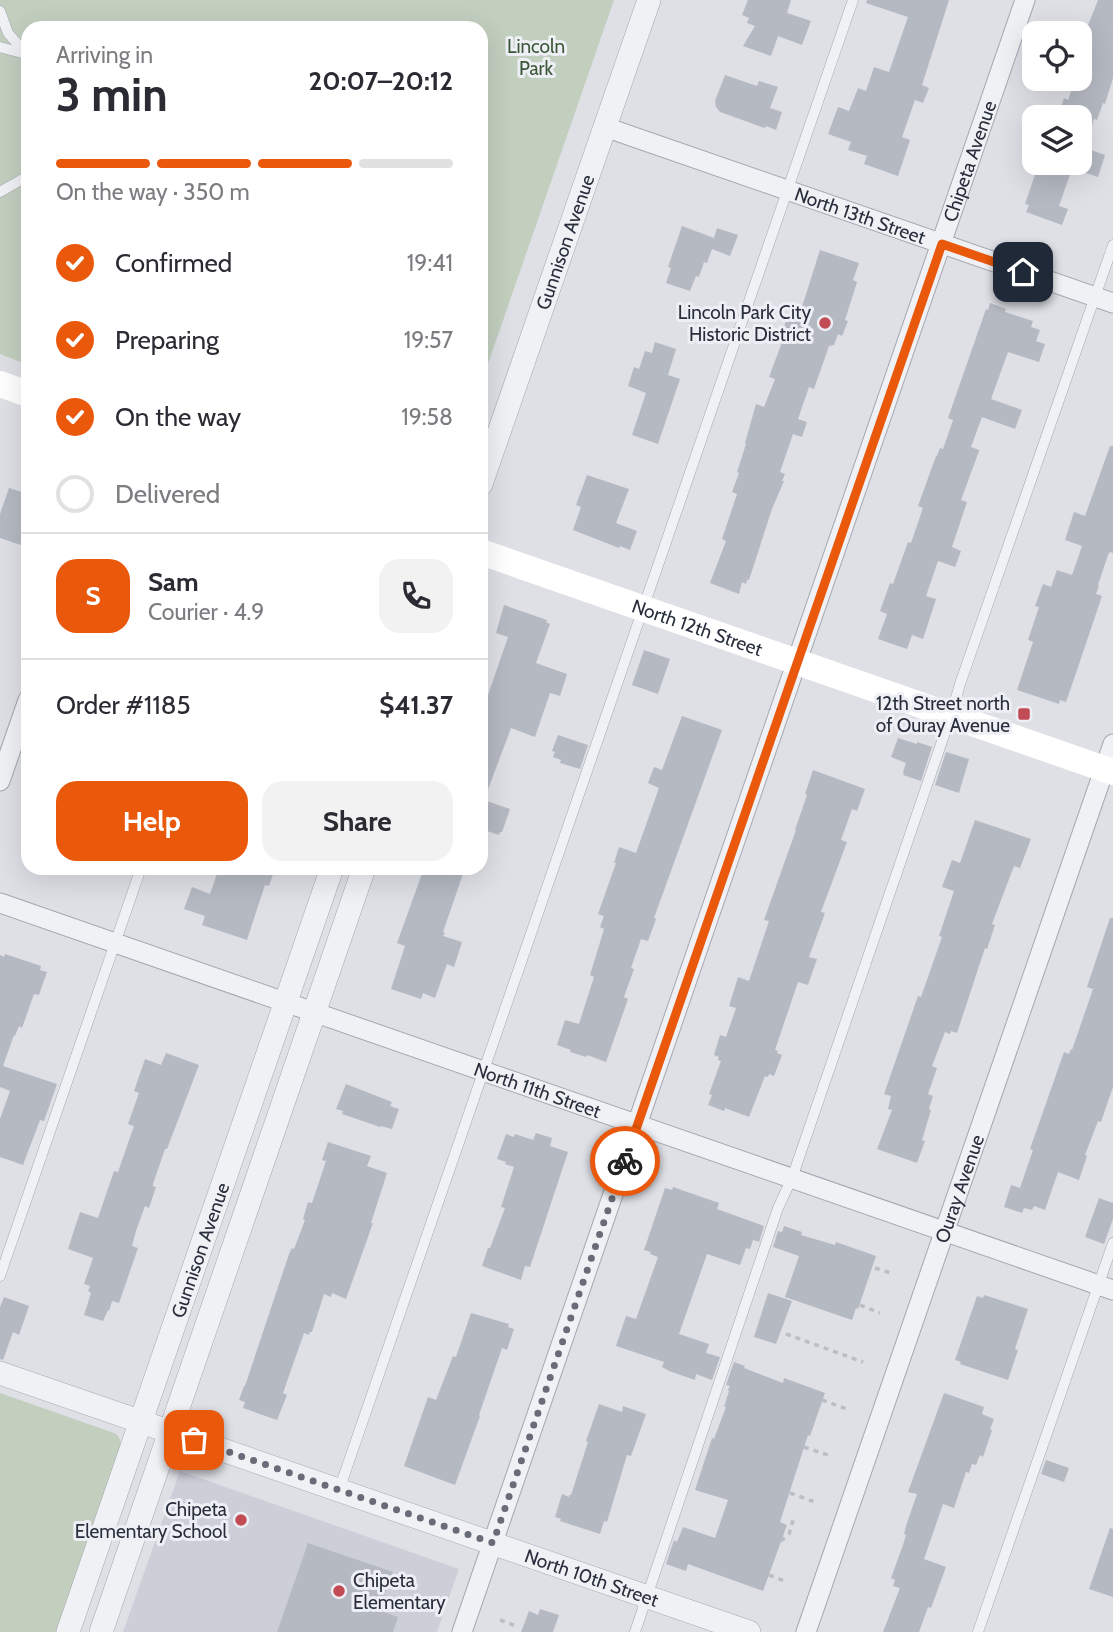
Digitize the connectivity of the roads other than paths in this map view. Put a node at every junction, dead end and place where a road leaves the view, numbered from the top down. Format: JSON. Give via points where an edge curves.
{"nodes":[{"id":1,"x":649,"y":0,"type":"edge"},
{"id":2,"x":853,"y":0,"type":"edge"},
{"id":3,"x":1026,"y":0,"type":"edge"},
{"id":4,"x":0,"y":11,"type":"edge"},
{"id":5,"x":0,"y":47,"type":"edge"},
{"id":6,"x":21,"y":48,"type":"edge"},
{"id":7,"x":21,"y":53,"type":"edge"},
{"id":8,"x":605,"y":128,"type":"junction"},
{"id":9,"x":21,"y":180,"type":"edge"},
{"id":10,"x":787,"y":190,"type":"junction"},
{"id":11,"x":0,"y":192,"type":"edge"},
{"id":12,"x":942,"y":244,"type":"junction"},
{"id":13,"x":1113,"y":245,"type":"edge"},
{"id":14,"x":1104,"y":300,"type":"edge"},
{"id":15,"x":0,"y":384,"type":"edge"},
{"id":16,"x":21,"y":392,"type":"edge"},
{"id":17,"x":488,"y":464,"type":"edge"},
{"id":18,"x":488,"y":554,"type":"edge"},
{"id":19,"x":644,"y":608,"type":"junction"},
{"id":20,"x":798,"y":662,"type":"junction"},
{"id":21,"x":951,"y":716,"type":"junction"},
{"id":22,"x":21,"y":720,"type":"edge"},
{"id":23,"x":1110,"y":762,"type":"edge"},
{"id":24,"x":0,"y":781,"type":"edge"},
{"id":25,"x":139,"y":875,"type":"edge"},
{"id":26,"x":330,"y":875,"type":"edge"},
{"id":27,"x":362,"y":875,"type":"edge"},
{"id":28,"x":0,"y":903,"type":"edge"},
{"id":29,"x":116,"y":943,"type":"junction"},
{"id":30,"x":286,"y":1002,"type":"junction"},
{"id":31,"x":315,"y":1012,"type":"junction"},
{"id":32,"x":484,"y":1071,"type":"junction"},
{"id":33,"x":638,"y":1125,"type":"junction"},
{"id":34,"x":792,"y":1178,"type":"junction"},
{"id":35,"x":945,"y":1231,"type":"junction"},
{"id":36,"x":1113,"y":1243,"type":"edge"},
{"id":37,"x":0,"y":1276,"type":"edge"},
{"id":38,"x":1106,"y":1287,"type":"edge"},
{"id":39,"x":0,"y":1373,"type":"edge"},
{"id":40,"x":141,"y":1422,"type":"junction"},
{"id":41,"x":170,"y":1432,"type":"junction"},
{"id":42,"x":339,"y":1490,"type":"junction"},
{"id":43,"x":493,"y":1543,"type":"junction"},
{"id":44,"x":647,"y":1597,"type":"junction"},
{"id":45,"x":68,"y":1632,"type":"edge"},
{"id":46,"x":102,"y":1632,"type":"edge"},
{"id":47,"x":463,"y":1632,"type":"edge"},
{"id":48,"x":635,"y":1632,"type":"edge"},
{"id":49,"x":749,"y":1632,"type":"edge"},
{"id":50,"x":806,"y":1632,"type":"edge"},
{"id":51,"x":978,"y":1632,"type":"edge"}],
"edges":[{"from":1,"to":8,"type":"street","name":"Gunnison Avenue"},
{"from":2,"to":10,"type":"lane"},
{"from":3,"to":12,"type":"street","name":"Chipeta Avenue"},
{"from":4,"to":6,"type":"lane","via":[[8,33]]},
{"from":5,"to":7,"type":"lane"},
{"from":8,"to":10,"type":"street","name":"North 13th Street"},
{"from":8,"to":17,"type":"street","name":"Gunnison Avenue"},
{"from":9,"to":11,"type":"lane"},
{"from":10,"to":12,"type":"street","name":"North 13th Street"},
{"from":10,"to":19,"type":"lane"},
{"from":12,"to":14,"type":"street","name":"North 13th Street"},
{"from":12,"to":20,"type":"street","name":"Chipeta Avenue"},
{"from":13,"to":14,"type":"lane"},
{"from":14,"to":21,"type":"lane"},
{"from":15,"to":16,"type":"main road"},
{"from":18,"to":19,"type":"main road","name":"North 12th Street"},
{"from":19,"to":20,"type":"main road","name":"North 12th Street"},
{"from":19,"to":32,"type":"lane"},
{"from":20,"to":21,"type":"main road","name":"North 12th Street"},
{"from":20,"to":33,"type":"street","name":"Chipeta Avenue"},
{"from":21,"to":23,"type":"main road","name":"North 12th Street"},
{"from":21,"to":34,"type":"lane"},
{"from":22,"to":24,"type":"street"},
{"from":23,"to":35,"type":"street","name":"Ouray Avenue"},
{"from":25,"to":29,"type":"lane"},
{"from":26,"to":30,"type":"street","name":"Gunnison Avenue"},
{"from":27,"to":31,"type":"street","name":"Gunnison Avenue"},
{"from":28,"to":29,"type":"street","name":"North 11th Street"},
{"from":29,"to":30,"type":"street","name":"North 11th Street"},
{"from":29,"to":37,"type":"lane"},
{"from":30,"to":31,"type":"street","name":"North 11th Street"},
{"from":30,"to":40,"type":"street","name":"Gunnison Avenue"},
{"from":31,"to":32,"type":"street","name":"North 11th Street"},
{"from":31,"to":41,"type":"street","name":"Gunnison Avenue"},
{"from":32,"to":33,"type":"street","name":"North 11th Street"},
{"from":32,"to":42,"type":"lane"},
{"from":33,"to":34,"type":"street","name":"North 11th Street"},
{"from":33,"to":43,"type":"street","name":"Chipeta Avenue"},
{"from":34,"to":35,"type":"street","name":"North 11th Street"},
{"from":34,"to":44,"type":"lane"},
{"from":35,"to":38,"type":"street","name":"North 11th Street"},
{"from":35,"to":50,"type":"street","name":"Ouray Avenue"},
{"from":36,"to":38,"type":"lane"},
{"from":38,"to":51,"type":"lane"},
{"from":39,"to":40,"type":"street","name":"North 10th Street"},
{"from":40,"to":41,"type":"street","name":"North 10th Street"},
{"from":40,"to":45,"type":"street","name":"Gunnison Avenue"},
{"from":41,"to":42,"type":"street","name":"North 10th Street"},
{"from":41,"to":46,"type":"street","name":"Gunnison Avenue"},
{"from":42,"to":43,"type":"street","name":"North 10th Street"},
{"from":43,"to":44,"type":"street","name":"North 10th Street"},
{"from":43,"to":47,"type":"street","name":"Chipeta Avenue"},
{"from":44,"to":48,"type":"lane"},
{"from":44,"to":49,"type":"street","name":"North 10th Street"}]}
